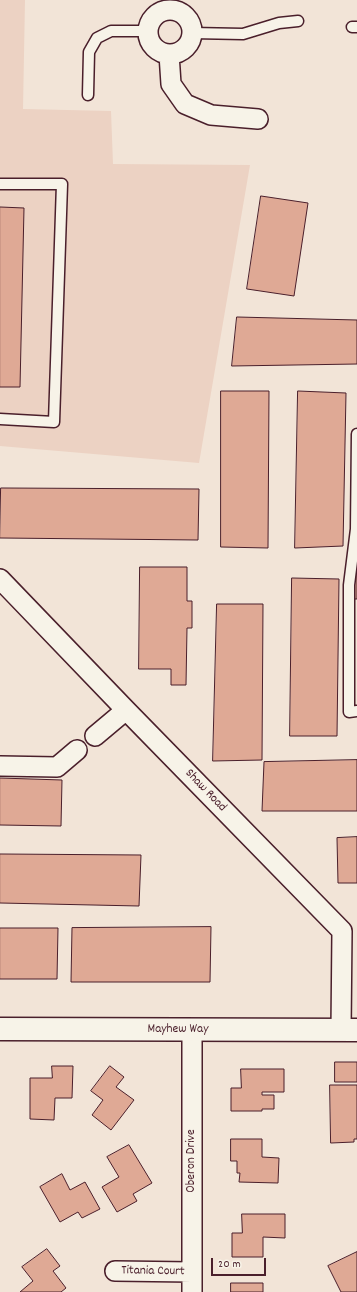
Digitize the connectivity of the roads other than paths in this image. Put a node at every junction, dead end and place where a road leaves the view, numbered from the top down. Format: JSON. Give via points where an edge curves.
{"nodes":[{"id":1,"x":170,"y":5,"type":"edge"},
{"id":2,"x":298,"y":22,"type":"dead end"},
{"id":3,"x":148,"y":31,"type":"junction"},
{"id":4,"x":192,"y":33,"type":"junction"},
{"id":5,"x":169,"y":54,"type":"junction"},
{"id":6,"x":88,"y":95,"type":"dead end"},
{"id":7,"x":258,"y":119,"type":"dead end"},
{"id":8,"x":0,"y":184,"type":"edge"},
{"id":9,"x":0,"y":419,"type":"edge"},
{"id":10,"x":357,"y":434,"type":"edge"},
{"id":11,"x":0,"y":579,"type":"edge"},
{"id":12,"x":126,"y":710,"type":"junction"},
{"id":13,"x":357,"y":711,"type":"edge"},
{"id":14,"x":95,"y":736,"type":"joint"},
{"id":15,"x":77,"y":750,"type":"joint"},
{"id":16,"x":0,"y":766,"type":"edge"},
{"id":17,"x":0,"y":1029,"type":"edge"},
{"id":18,"x":192,"y":1030,"type":"junction"},
{"id":19,"x":349,"y":1030,"type":"edge"},
{"id":20,"x":115,"y":1271,"type":"dead end"},
{"id":21,"x":192,"y":1272,"type":"junction"},
{"id":22,"x":192,"y":1292,"type":"edge"}],
"edges":[{"from":1,"to":3,"type":"street","via":[[155,16]]},
{"from":1,"to":4,"type":"street","via":[[186,17]]},
{"from":2,"to":4,"type":"lane","via":[[279,23],[244,34]]},
{"from":3,"to":5,"type":"street","via":[[149,40],[154,47]]},
{"from":3,"to":6,"type":"lane","via":[[111,31],[97,38],[89,52]]},
{"from":4,"to":5,"type":"street","via":[[185,48]]},
{"from":5,"to":7,"type":"street","via":[[171,84],[185,104],[211,115]]},
{"from":8,"to":9,"type":"lane","via":[[62,184],[54,422]]},
{"from":10,"to":13,"type":"lane","via":[[356,529],[349,585],[349,712]]},
{"from":11,"to":12,"type":"street","name":"Shaw Road"},
{"from":12,"to":14,"type":"street"},
{"from":12,"to":19,"type":"street","name":"Shaw Road","via":[[342,931]]},
{"from":14,"to":15,"type":"lane"},
{"from":15,"to":16,"type":"street","via":[[57,766]]},
{"from":17,"to":18,"type":"street","name":"Mayhew Way"},
{"from":18,"to":19,"type":"street","name":"Mayhew Way"},
{"from":18,"to":21,"type":"street","name":"Oberon Drive"},
{"from":20,"to":21,"type":"street","name":"Titania Court"},
{"from":21,"to":22,"type":"street","name":"Oberon Drive"}]}
